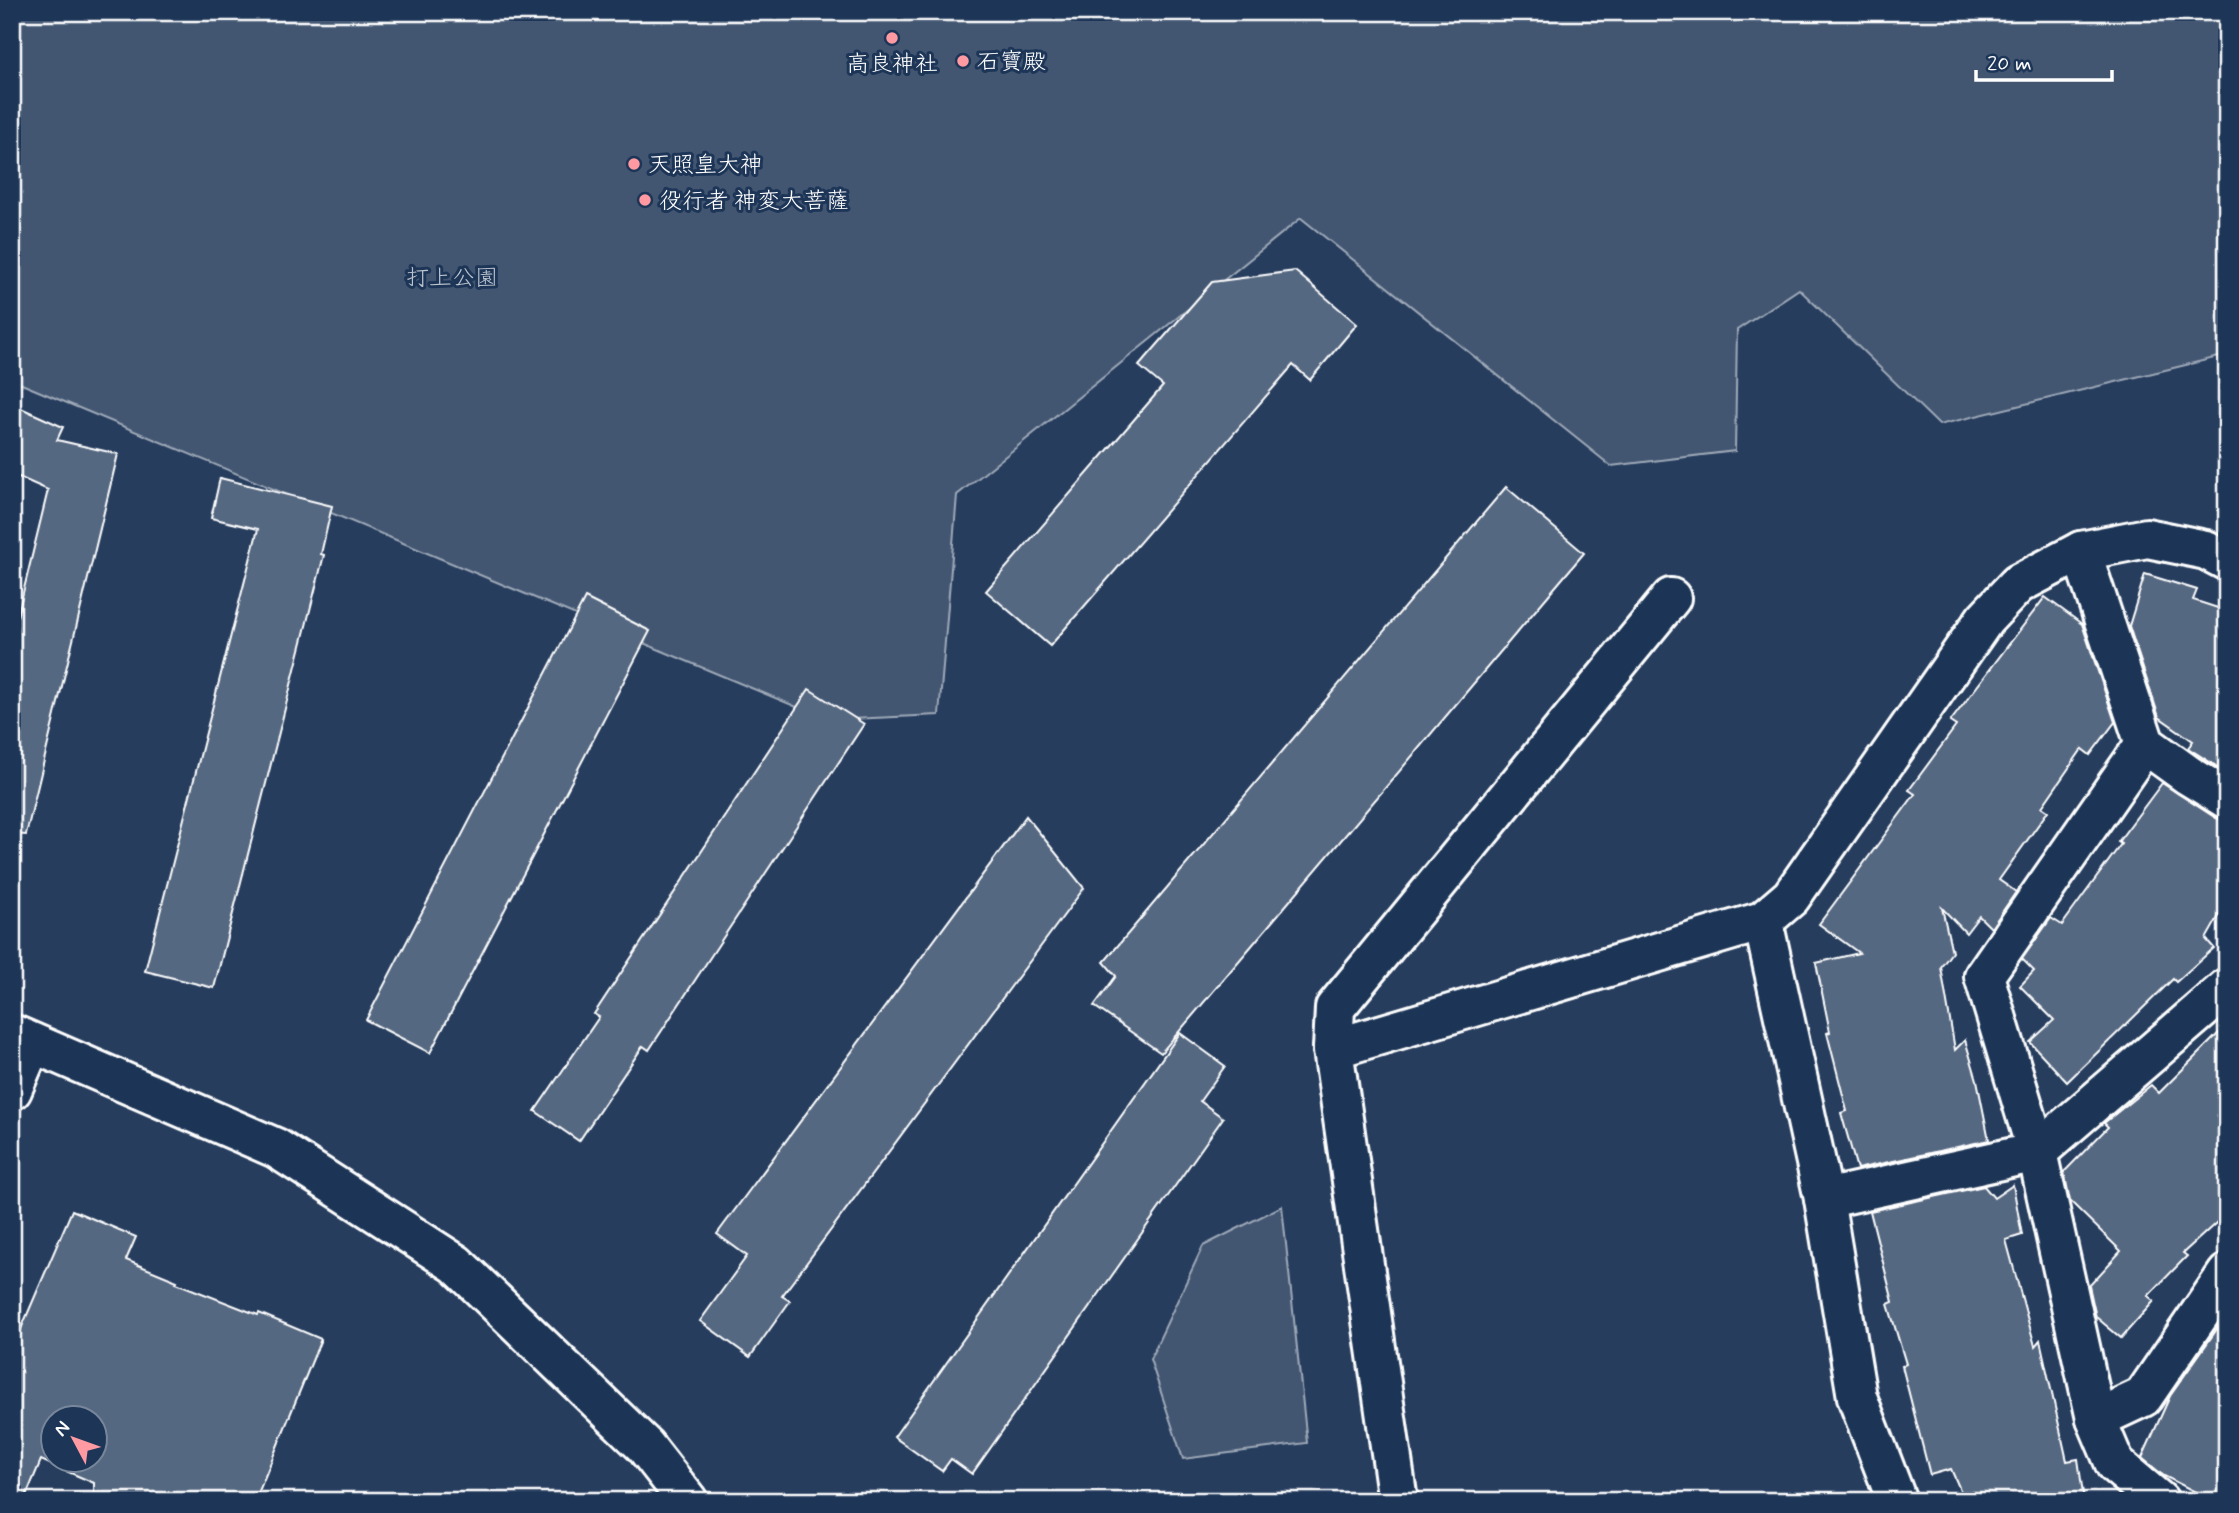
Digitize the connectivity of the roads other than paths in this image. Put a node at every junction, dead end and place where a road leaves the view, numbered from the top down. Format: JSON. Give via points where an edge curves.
{"nodes":[{"id":1,"x":2081,"y":551,"type":"junction"},
{"id":2,"x":2227,"y":561,"type":"edge"},
{"id":3,"x":1671,"y":598,"type":"dead end"},
{"id":4,"x":2145,"y":744,"type":"junction"},
{"id":5,"x":2227,"y":799,"type":"edge"},
{"id":6,"x":1763,"y":921,"type":"junction"},
{"id":7,"x":2227,"y":988,"type":"edge"},
{"id":8,"x":22,"y":1039,"type":"edge"},
{"id":9,"x":1333,"y":1049,"type":"junction"},
{"id":10,"x":12,"y":1090,"type":"edge"},
{"id":11,"x":2037,"y":1152,"type":"junction"},
{"id":12,"x":1824,"y":1199,"type":"junction"},
{"id":13,"x":2227,"y":1274,"type":"edge"},
{"id":14,"x":2096,"y":1419,"type":"junction"},
{"id":15,"x":688,"y":1501,"type":"edge"},
{"id":16,"x":1398,"y":1501,"type":"edge"},
{"id":17,"x":1897,"y":1501,"type":"edge"},
{"id":18,"x":2159,"y":1501,"type":"edge"}],
"edges":[{"from":1,"to":2,"type":"street","via":[[2147,538],[2206,550]]},
{"from":1,"to":4,"type":"street"},
{"from":1,"to":6,"type":"street","via":[[2018,584],[1985,619],[1791,897]]},
{"from":3,"to":9,"type":"street","via":[[1335,1008]]},
{"from":4,"to":5,"type":"street"},
{"from":4,"to":11,"type":"street","via":[[1984,976]]},
{"from":6,"to":9,"type":"street"},
{"from":6,"to":12,"type":"street"},
{"from":7,"to":11,"type":"street"},
{"from":8,"to":10,"type":"street"},
{"from":8,"to":15,"type":"street","via":[[276,1148],[456,1264],[645,1446]]},
{"from":9,"to":16,"type":"street"},
{"from":11,"to":12,"type":"street"},
{"from":11,"to":14,"type":"street"},
{"from":12,"to":17,"type":"street","via":[[1857,1397]]},
{"from":13,"to":14,"type":"street","via":[[2143,1397]]},
{"from":14,"to":18,"type":"street","via":[[2115,1464]]}]}
